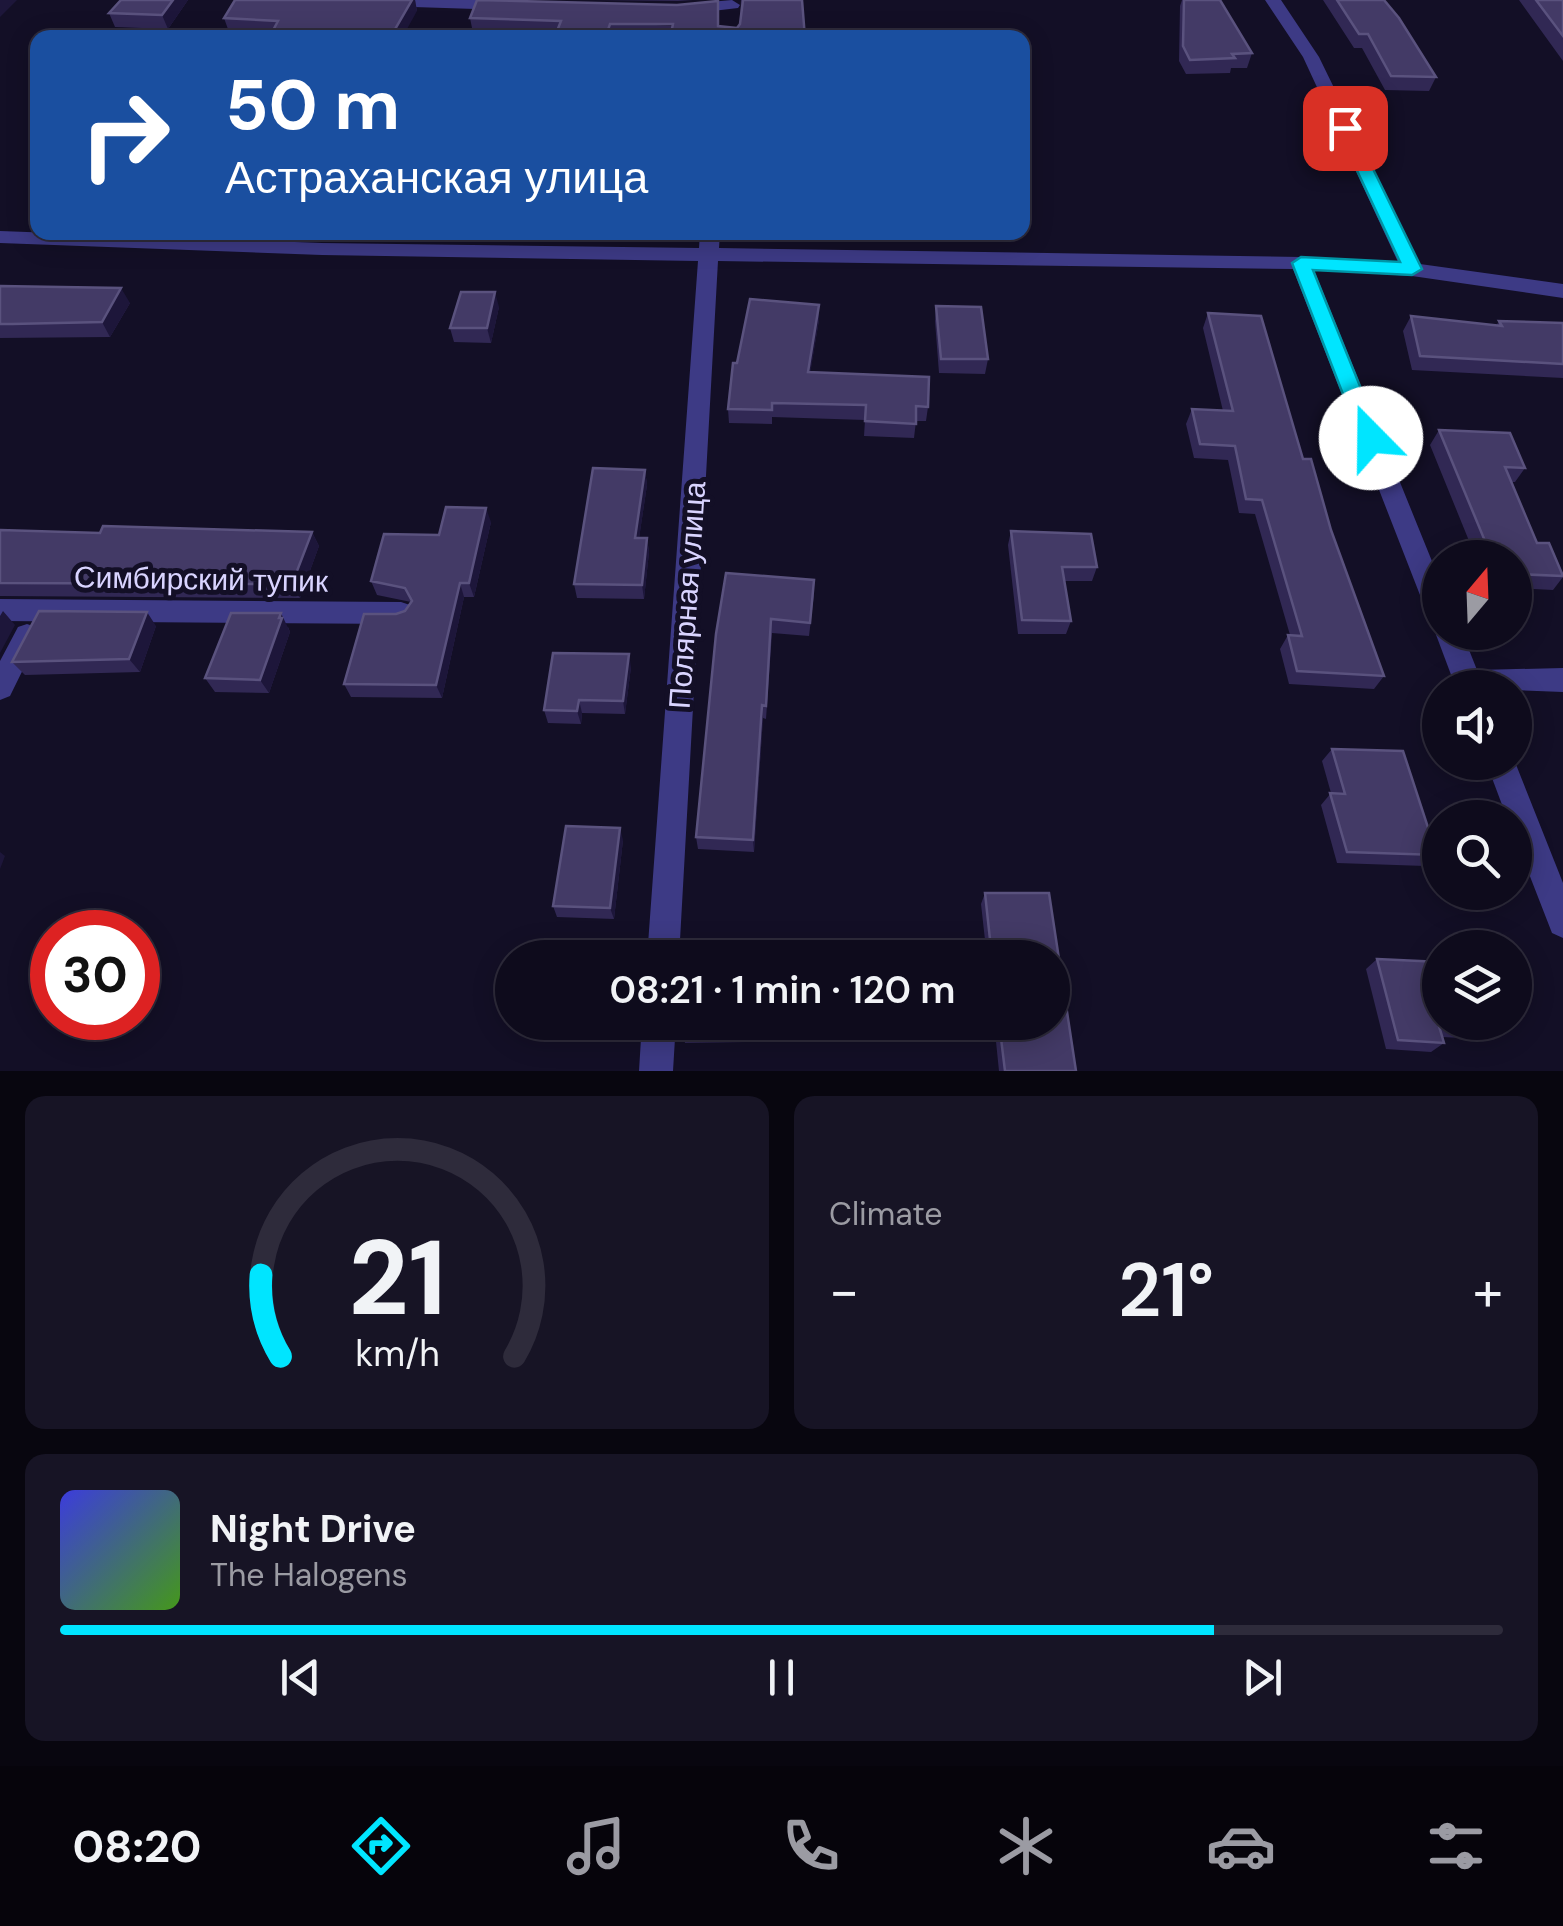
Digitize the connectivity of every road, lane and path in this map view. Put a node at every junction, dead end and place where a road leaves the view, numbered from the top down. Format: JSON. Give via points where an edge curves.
{"nodes":[{"id":1,"x":351,"y":0,"type":"edge"},
{"id":2,"x":1273,"y":0,"type":"edge"},
{"id":3,"x":524,"y":5,"type":"edge"},
{"id":4,"x":731,"y":9,"type":"edge"},
{"id":5,"x":678,"y":10,"type":"edge"},
{"id":6,"x":0,"y":237,"type":"edge"},
{"id":7,"x":30,"y":238,"type":"edge"},
{"id":8,"x":80,"y":240,"type":"edge"},
{"id":9,"x":709,"y":244,"type":"edge"},
{"id":10,"x":1301,"y":263,"type":"junction"},
{"id":11,"x":1412,"y":269,"type":"junction"},
{"id":12,"x":1563,"y":292,"type":"edge"},
{"id":13,"x":1422,"y":568,"type":"edge"},
{"id":14,"x":0,"y":610,"type":"edge"},
{"id":15,"x":40,"y":610,"type":"junction"},
{"id":16,"x":401,"y":613,"type":"edge"},
{"id":17,"x":1563,"y":680,"type":"edge"},
{"id":18,"x":1532,"y":681,"type":"edge"},
{"id":19,"x":0,"y":688,"type":"edge"},
{"id":20,"x":1507,"y":780,"type":"edge"},
{"id":21,"x":1563,"y":922,"type":"edge"},
{"id":22,"x":664,"y":940,"type":"edge"},
{"id":23,"x":658,"y":1040,"type":"edge"},
{"id":24,"x":656,"y":1071,"type":"edge"}],
"edges":[{"from":1,"to":3,"type":"street"},
{"from":2,"to":11,"type":"street","via":[[1311,58]]},
{"from":4,"to":5,"type":"street"},
{"from":6,"to":7,"type":"street"},
{"from":8,"to":9,"type":"street","via":[[322,249]]},
{"from":9,"to":10,"type":"street"},
{"from":9,"to":22,"type":"street","name":"Полярная улица"},
{"from":10,"to":11,"type":"street"},
{"from":10,"to":13,"type":"street"},
{"from":11,"to":12,"type":"street"},
{"from":14,"to":15,"type":"street","name":"Симбирский тупик"},
{"from":15,"to":16,"type":"street","name":"Симбирский тупик"},
{"from":15,"to":19,"type":"street"},
{"from":17,"to":18,"type":"street"},
{"from":20,"to":21,"type":"street"},
{"from":23,"to":24,"type":"street"}]}
